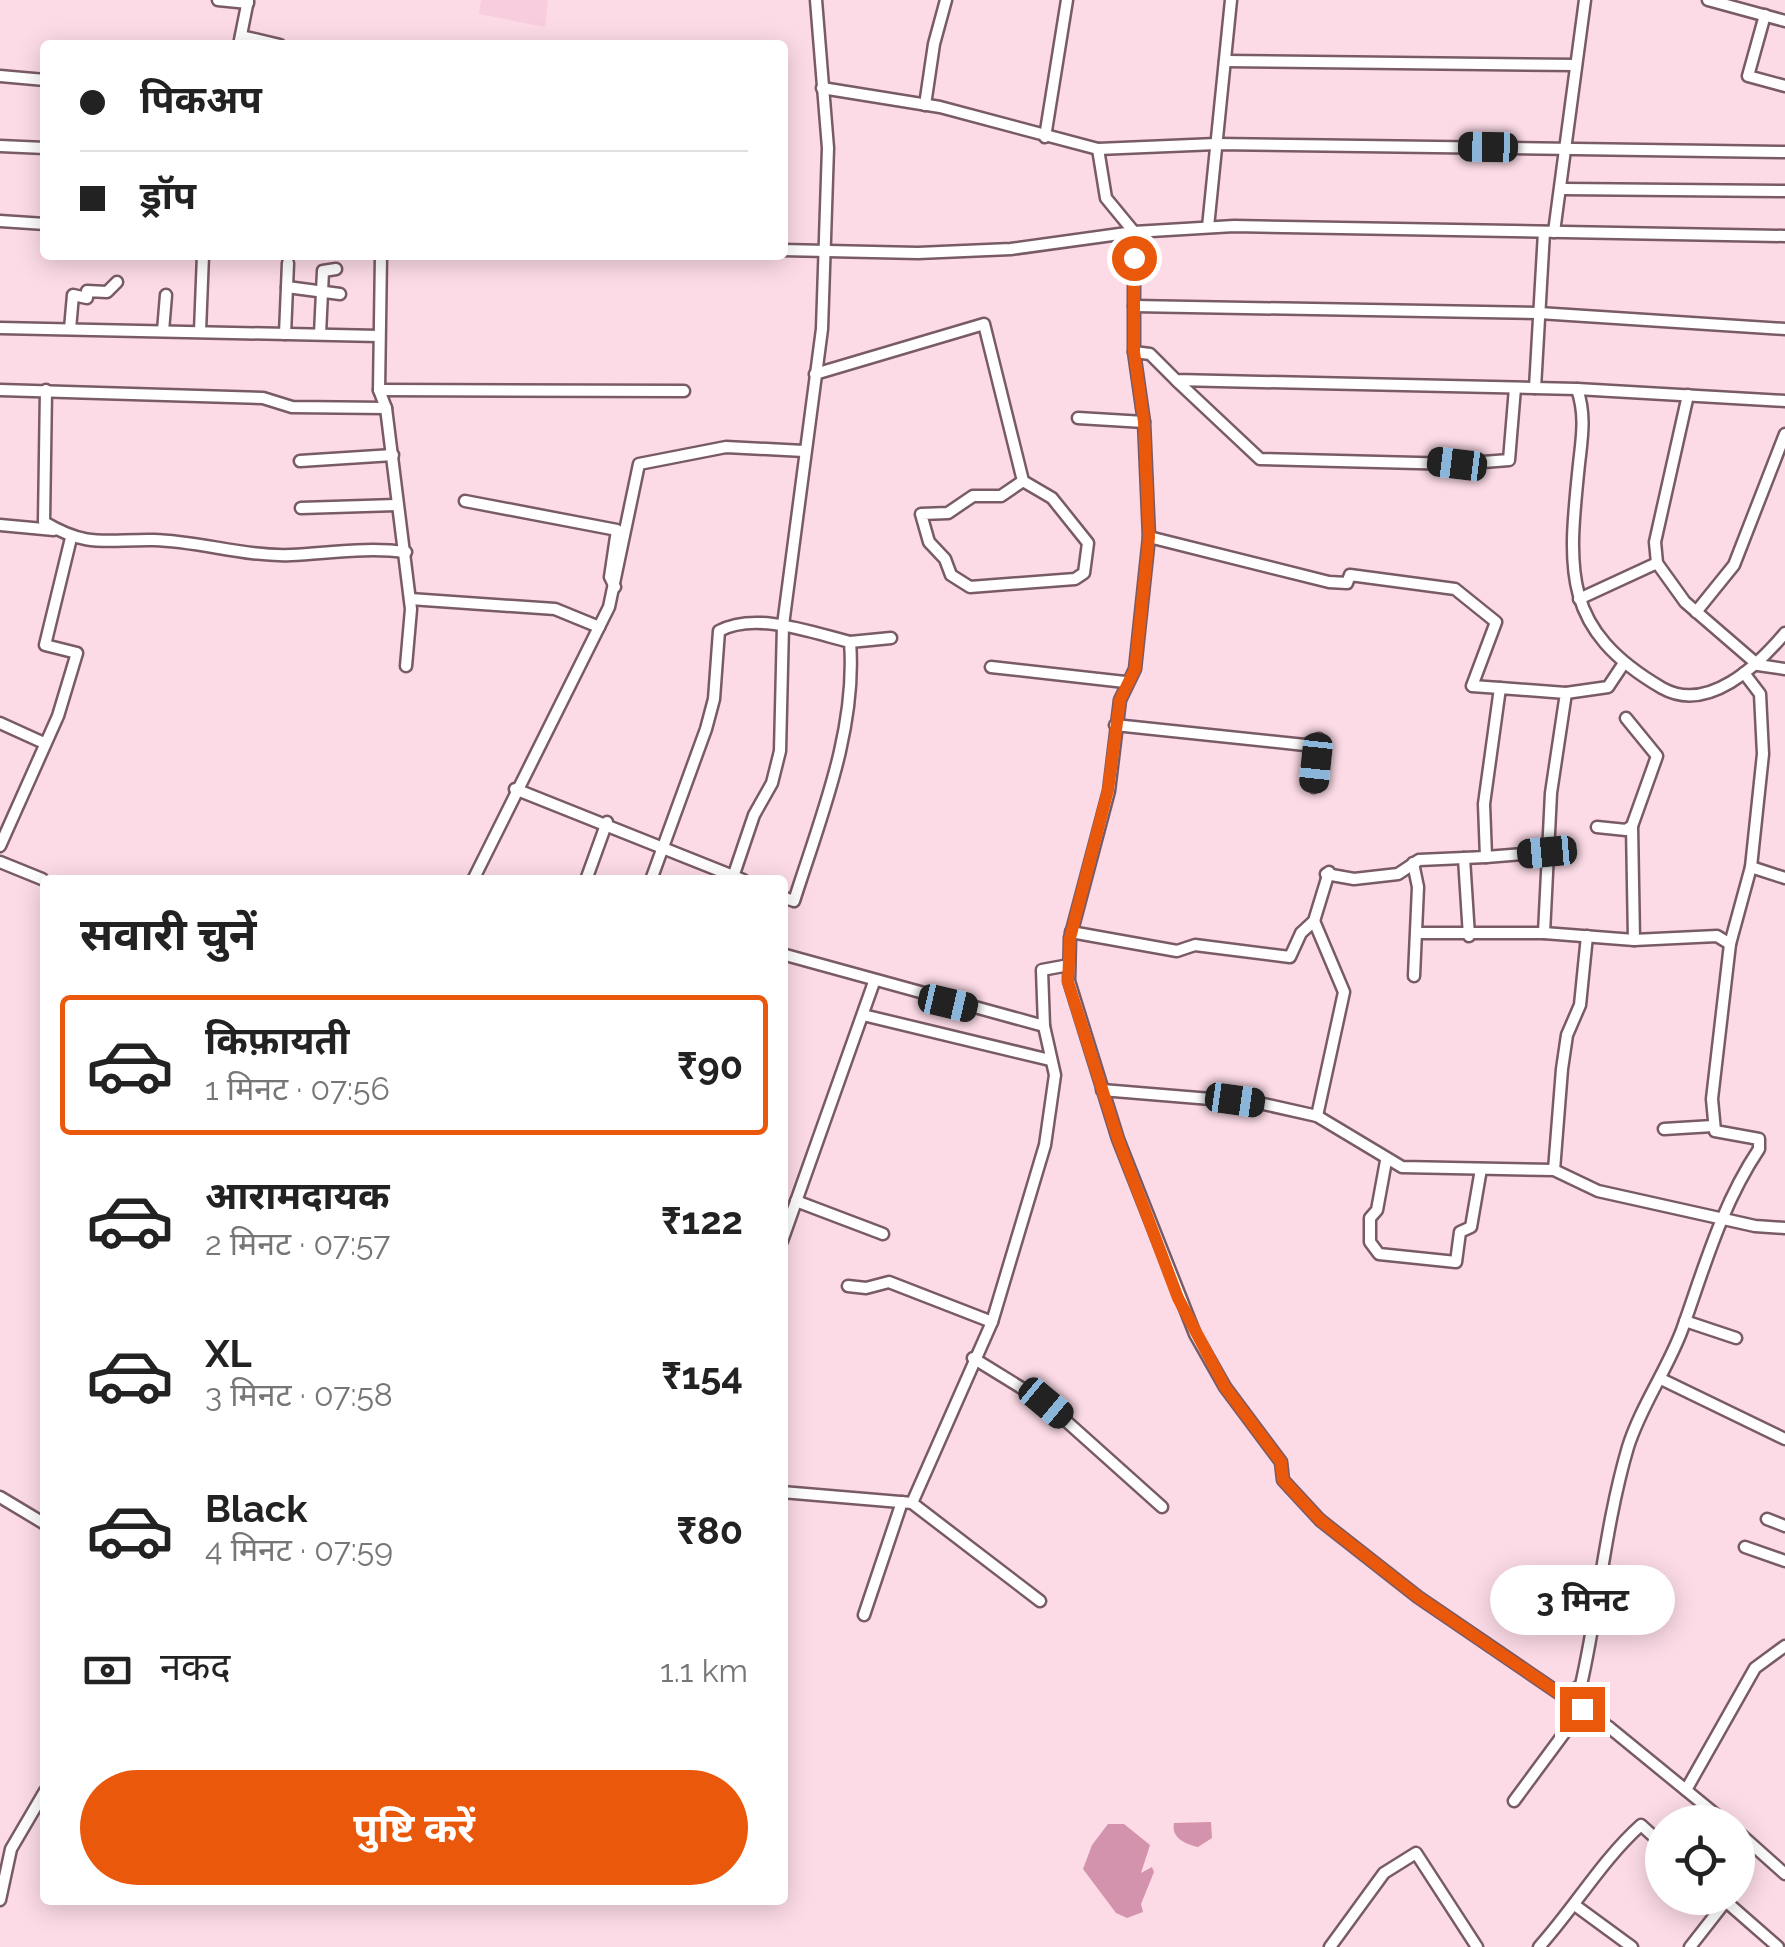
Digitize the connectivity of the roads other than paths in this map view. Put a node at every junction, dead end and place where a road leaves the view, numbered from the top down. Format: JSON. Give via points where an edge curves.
{"nodes":[{"id":1,"x":218,"y":0,"type":"edge"},
{"id":2,"x":816,"y":0,"type":"edge"},
{"id":3,"x":946,"y":0,"type":"edge"},
{"id":4,"x":1067,"y":0,"type":"edge"},
{"id":5,"x":1231,"y":0,"type":"edge"},
{"id":6,"x":1584,"y":0,"type":"edge"},
{"id":7,"x":1708,"y":0,"type":"edge"},
{"id":8,"x":248,"y":2,"type":"edge"},
{"id":9,"x":1764,"y":15,"type":"junction"},
{"id":10,"x":1785,"y":21,"type":"edge"},
{"id":11,"x":240,"y":40,"type":"edge"},
{"id":12,"x":1225,"y":61,"type":"junction"},
{"id":13,"x":1576,"y":66,"type":"junction"},
{"id":14,"x":0,"y":76,"type":"edge"},
{"id":15,"x":40,"y":80,"type":"edge"},
{"id":16,"x":1785,"y":86,"type":"edge"},
{"id":17,"x":822,"y":88,"type":"junction"},
{"id":18,"x":926,"y":104,"type":"junction"},
{"id":19,"x":1045,"y":138,"type":"junction"},
{"id":20,"x":1216,"y":144,"type":"junction"},
{"id":21,"x":0,"y":146,"type":"edge"},
{"id":22,"x":40,"y":148,"type":"edge"},
{"id":23,"x":1565,"y":148,"type":"junction"},
{"id":24,"x":1098,"y":150,"type":"junction"},
{"id":25,"x":1785,"y":152,"type":"edge"},
{"id":26,"x":1563,"y":189,"type":"junction"},
{"id":27,"x":1785,"y":191,"type":"edge"},
{"id":28,"x":0,"y":220,"type":"edge"},
{"id":29,"x":40,"y":224,"type":"edge"},
{"id":30,"x":1208,"y":228,"type":"junction"},
{"id":31,"x":1134,"y":232,"type":"junction"},
{"id":32,"x":1549,"y":232,"type":"junction"},
{"id":33,"x":1785,"y":236,"type":"edge"},
{"id":34,"x":788,"y":250,"type":"edge"},
{"id":35,"x":827,"y":251,"type":"junction"},
{"id":36,"x":203,"y":260,"type":"edge"},
{"id":37,"x":382,"y":260,"type":"edge"},
{"id":38,"x":288,"y":263,"type":"dead end"},
{"id":39,"x":336,"y":269,"type":"dead end"},
{"id":40,"x":117,"y":282,"type":"dead end"},
{"id":41,"x":286,"y":287,"type":"junction"},
{"id":42,"x":322,"y":290,"type":"junction"},
{"id":43,"x":340,"y":294,"type":"dead end"},
{"id":44,"x":166,"y":295,"type":"dead end"},
{"id":45,"x":1134,"y":306,"type":"junction"},
{"id":46,"x":1540,"y":313,"type":"junction"},
{"id":47,"x":298,"y":316,"type":"dead end"},
{"id":48,"x":285,"y":317,"type":"junction"},
{"id":49,"x":0,"y":328,"type":"edge"},
{"id":50,"x":70,"y":329,"type":"junction"},
{"id":51,"x":1785,"y":329,"type":"edge"},
{"id":52,"x":163,"y":331,"type":"junction"},
{"id":53,"x":200,"y":332,"type":"junction"},
{"id":54,"x":284,"y":334,"type":"junction"},
{"id":55,"x":320,"y":334,"type":"junction"},
{"id":56,"x":380,"y":336,"type":"junction"},
{"id":57,"x":1134,"y":352,"type":"junction"},
{"id":58,"x":816,"y":374,"type":"junction"},
{"id":59,"x":1176,"y":380,"type":"junction"},
{"id":60,"x":1515,"y":388,"type":"junction"},
{"id":61,"x":1535,"y":388,"type":"junction"},
{"id":62,"x":1577,"y":389,"type":"junction"},
{"id":63,"x":0,"y":390,"type":"edge"},
{"id":64,"x":46,"y":390,"type":"junction"},
{"id":65,"x":378,"y":390,"type":"junction"},
{"id":66,"x":684,"y":391,"type":"dead end"},
{"id":67,"x":1688,"y":395,"type":"junction"},
{"id":68,"x":1785,"y":402,"type":"edge"},
{"id":69,"x":386,"y":408,"type":"junction"},
{"id":70,"x":1078,"y":418,"type":"dead end"},
{"id":71,"x":1144,"y":422,"type":"junction"},
{"id":72,"x":1785,"y":434,"type":"edge"},
{"id":73,"x":804,"y":451,"type":"junction"},
{"id":74,"x":393,"y":455,"type":"junction"},
{"id":75,"x":300,"y":461,"type":"dead end"},
{"id":76,"x":1023,"y":481,"type":"junction"},
{"id":77,"x":466,"y":501,"type":"dead end"},
{"id":78,"x":396,"y":505,"type":"junction"},
{"id":79,"x":301,"y":508,"type":"dead end"},
{"id":80,"x":0,"y":525,"type":"edge"},
{"id":81,"x":58,"y":530,"type":"junction"},
{"id":82,"x":1149,"y":537,"type":"junction"},
{"id":83,"x":70,"y":538,"type":"junction"},
{"id":84,"x":406,"y":552,"type":"junction"},
{"id":85,"x":1657,"y":563,"type":"junction"},
{"id":86,"x":614,"y":587,"type":"junction"},
{"id":87,"x":1579,"y":599,"type":"junction"},
{"id":88,"x":410,"y":600,"type":"junction"},
{"id":89,"x":1696,"y":612,"type":"junction"},
{"id":90,"x":783,"y":625,"type":"junction"},
{"id":91,"x":599,"y":627,"type":"junction"},
{"id":92,"x":1785,"y":633,"type":"edge"},
{"id":93,"x":891,"y":638,"type":"dead end"},
{"id":94,"x":850,"y":642,"type":"junction"},
{"id":95,"x":1624,"y":664,"type":"junction"},
{"id":96,"x":1758,"y":665,"type":"junction"},
{"id":97,"x":406,"y":666,"type":"dead end"},
{"id":98,"x":992,"y":667,"type":"dead end"},
{"id":99,"x":1785,"y":669,"type":"edge"},
{"id":100,"x":1744,"y":673,"type":"junction"},
{"id":101,"x":1126,"y":682,"type":"junction"},
{"id":102,"x":1500,"y":688,"type":"junction"},
{"id":103,"x":1566,"y":693,"type":"junction"},
{"id":104,"x":1626,"y":718,"type":"dead end"},
{"id":105,"x":0,"y":723,"type":"edge"},
{"id":106,"x":1115,"y":726,"type":"junction"},
{"id":107,"x":44,"y":743,"type":"junction"},
{"id":108,"x":1314,"y":787,"type":"dead end"},
{"id":109,"x":515,"y":789,"type":"junction"},
{"id":110,"x":608,"y":822,"type":"junction"},
{"id":111,"x":1632,"y":826,"type":"junction"},
{"id":112,"x":1598,"y":827,"type":"dead end"},
{"id":113,"x":0,"y":846,"type":"edge"},
{"id":114,"x":666,"y":846,"type":"junction"},
{"id":115,"x":1547,"y":852,"type":"junction"},
{"id":116,"x":1486,"y":857,"type":"junction"},
{"id":117,"x":1464,"y":858,"type":"junction"},
{"id":118,"x":0,"y":862,"type":"edge"},
{"id":119,"x":1413,"y":863,"type":"junction"},
{"id":120,"x":1751,"y":867,"type":"junction"},
{"id":121,"x":475,"y":875,"type":"edge"},
{"id":122,"x":588,"y":875,"type":"edge"},
{"id":123,"x":653,"y":875,"type":"edge"},
{"id":124,"x":728,"y":875,"type":"edge"},
{"id":125,"x":737,"y":875,"type":"edge"},
{"id":126,"x":40,"y":877,"type":"edge"},
{"id":127,"x":1785,"y":878,"type":"edge"},
{"id":128,"x":788,"y":900,"type":"edge"},
{"id":129,"x":1314,"y":921,"type":"junction"},
{"id":130,"x":1072,"y":932,"type":"junction"},
{"id":131,"x":1417,"y":933,"type":"junction"},
{"id":132,"x":1544,"y":933,"type":"junction"},
{"id":133,"x":1469,"y":936,"type":"junction"},
{"id":134,"x":1588,"y":936,"type":"junction"},
{"id":135,"x":1634,"y":940,"type":"junction"},
{"id":136,"x":1730,"y":944,"type":"junction"},
{"id":137,"x":788,"y":956,"type":"edge"},
{"id":138,"x":1069,"y":964,"type":"junction"},
{"id":139,"x":1414,"y":976,"type":"dead end"},
{"id":140,"x":874,"y":982,"type":"junction"},
{"id":141,"x":862,"y":1015,"type":"junction"},
{"id":142,"x":1044,"y":1026,"type":"junction"},
{"id":143,"x":1050,"y":1060,"type":"junction"},
{"id":144,"x":1102,"y":1090,"type":"junction"},
{"id":145,"x":1317,"y":1116,"type":"junction"},
{"id":146,"x":1713,"y":1126,"type":"junction"},
{"id":147,"x":1664,"y":1129,"type":"dead end"},
{"id":148,"x":1386,"y":1162,"type":"junction"},
{"id":149,"x":1481,"y":1169,"type":"junction"},
{"id":150,"x":1554,"y":1170,"type":"junction"},
{"id":151,"x":796,"y":1201,"type":"junction"},
{"id":152,"x":1725,"y":1218,"type":"junction"},
{"id":153,"x":788,"y":1224,"type":"edge"},
{"id":154,"x":1785,"y":1228,"type":"edge"},
{"id":155,"x":884,"y":1234,"type":"dead end"},
{"id":156,"x":848,"y":1286,"type":"dead end"},
{"id":157,"x":1685,"y":1320,"type":"junction"},
{"id":158,"x":992,"y":1322,"type":"junction"},
{"id":159,"x":1736,"y":1338,"type":"dead end"},
{"id":160,"x":972,"y":1358,"type":"junction"},
{"id":161,"x":1661,"y":1379,"type":"junction"},
{"id":162,"x":1785,"y":1439,"type":"edge"},
{"id":163,"x":788,"y":1493,"type":"edge"},
{"id":164,"x":0,"y":1498,"type":"edge"},
{"id":165,"x":907,"y":1503,"type":"junction"},
{"id":166,"x":1162,"y":1508,"type":"dead end"},
{"id":167,"x":1767,"y":1519,"type":"dead end"},
{"id":168,"x":40,"y":1521,"type":"edge"},
{"id":169,"x":1785,"y":1526,"type":"edge"},
{"id":170,"x":1745,"y":1547,"type":"dead end"},
{"id":171,"x":1785,"y":1561,"type":"edge"},
{"id":172,"x":1040,"y":1601,"type":"dead end"},
{"id":173,"x":864,"y":1615,"type":"dead end"},
{"id":174,"x":1785,"y":1646,"type":"edge"},
{"id":175,"x":1564,"y":1696,"type":"junction"},
{"id":176,"x":1582,"y":1709,"type":"junction"},
{"id":177,"x":1686,"y":1790,"type":"junction"},
{"id":178,"x":40,"y":1800,"type":"edge"},
{"id":179,"x":1514,"y":1801,"type":"dead end"},
{"id":180,"x":1705,"y":1805,"type":"edge"},
{"id":181,"x":1645,"y":1828,"type":"edge"},
{"id":182,"x":1755,"y":1847,"type":"edge"},
{"id":183,"x":1785,"y":1874,"type":"edge"},
{"id":184,"x":0,"y":1900,"type":"edge"},
{"id":185,"x":1576,"y":1906,"type":"junction"},
{"id":186,"x":1713,"y":1915,"type":"edge"},
{"id":187,"x":1742,"y":1915,"type":"edge"},
{"id":188,"x":1330,"y":1947,"type":"edge"},
{"id":189,"x":1477,"y":1947,"type":"edge"},
{"id":190,"x":1539,"y":1947,"type":"edge"},
{"id":191,"x":1632,"y":1947,"type":"edge"},
{"id":192,"x":1690,"y":1947,"type":"edge"},
{"id":193,"x":1778,"y":1947,"type":"edge"}],
"edges":[{"from":1,"to":8,"type":"street"},
{"from":2,"to":17,"type":"street"},
{"from":3,"to":18,"type":"street"},
{"from":4,"to":19,"type":"street"},
{"from":5,"to":12,"type":"street"},
{"from":6,"to":13,"type":"street"},
{"from":7,"to":9,"type":"street"},
{"from":8,"to":11,"type":"street"},
{"from":9,"to":10,"type":"street"},
{"from":9,"to":16,"type":"street","via":[[1748,76]]},
{"from":12,"to":13,"type":"street"},
{"from":12,"to":20,"type":"street"},
{"from":13,"to":23,"type":"street"},
{"from":14,"to":15,"type":"street"},
{"from":17,"to":18,"type":"street"},
{"from":17,"to":35,"type":"street"},
{"from":18,"to":19,"type":"street"},
{"from":19,"to":24,"type":"street"},
{"from":20,"to":23,"type":"street"},
{"from":20,"to":24,"type":"street"},
{"from":20,"to":30,"type":"street"},
{"from":21,"to":22,"type":"street"},
{"from":23,"to":25,"type":"street"},
{"from":23,"to":26,"type":"street"},
{"from":24,"to":31,"type":"street","via":[[1106,198]]},
{"from":26,"to":27,"type":"street"},
{"from":26,"to":32,"type":"street"},
{"from":28,"to":29,"type":"street"},
{"from":30,"to":31,"type":"street"},
{"from":30,"to":32,"type":"street"},
{"from":31,"to":35,"type":"street","via":[[1011,249]]},
{"from":31,"to":45,"type":"street"},
{"from":32,"to":33,"type":"street"},
{"from":32,"to":46,"type":"street"},
{"from":34,"to":35,"type":"street"},
{"from":35,"to":58,"type":"street"},
{"from":36,"to":53,"type":"street"},
{"from":37,"to":56,"type":"street"},
{"from":38,"to":41,"type":"street"},
{"from":39,"to":42,"type":"street","via":[[323,270]]},
{"from":40,"to":50,"type":"street","via":[[107,292],[73,295]]},
{"from":41,"to":42,"type":"street"},
{"from":41,"to":48,"type":"street"},
{"from":42,"to":43,"type":"street"},
{"from":42,"to":55,"type":"street"},
{"from":44,"to":52,"type":"street"},
{"from":45,"to":46,"type":"street"},
{"from":45,"to":57,"type":"street"},
{"from":46,"to":51,"type":"street"},
{"from":46,"to":61,"type":"street"},
{"from":47,"to":48,"type":"street"},
{"from":48,"to":54,"type":"street"},
{"from":49,"to":50,"type":"street"},
{"from":50,"to":52,"type":"street"},
{"from":52,"to":53,"type":"street"},
{"from":53,"to":54,"type":"street"},
{"from":54,"to":55,"type":"street"},
{"from":55,"to":56,"type":"street"},
{"from":56,"to":65,"type":"street"},
{"from":57,"to":59,"type":"street","via":[[1150,354]]},
{"from":57,"to":71,"type":"street"},
{"from":58,"to":73,"type":"street"},
{"from":58,"to":76,"type":"street","via":[[984,324]]},
{"from":59,"to":60,"type":"street"},
{"from":59,"to":60,"type":"street","via":[[1260,458],[1457,464],[1509,460]]},
{"from":60,"to":61,"type":"street"},
{"from":61,"to":62,"type":"street"},
{"from":62,"to":67,"type":"street"},
{"from":62,"to":87,"type":"street","via":[[1585,410],[1574,514]]},
{"from":63,"to":64,"type":"street"},
{"from":64,"to":69,"type":"street"},
{"from":64,"to":81,"type":"street","via":[[44,522]]},
{"from":65,"to":66,"type":"street"},
{"from":65,"to":69,"type":"street"},
{"from":67,"to":68,"type":"street"},
{"from":67,"to":85,"type":"street","via":[[1655,542]]},
{"from":69,"to":74,"type":"street"},
{"from":70,"to":71,"type":"street"},
{"from":71,"to":82,"type":"street"},
{"from":72,"to":89,"type":"street","via":[[1734,565]]},
{"from":73,"to":86,"type":"street","via":[[726,447],[639,464]]},
{"from":73,"to":90,"type":"street"},
{"from":74,"to":75,"type":"street"},
{"from":74,"to":78,"type":"street"},
{"from":76,"to":76,"type":"street","via":[[1052,498],[1088,542],[1084,573],[970,587],[950,575],[921,514],[948,513],[974,496],[1002,496]]},
{"from":77,"to":86,"type":"street","via":[[617,530]]},
{"from":78,"to":79,"type":"street"},
{"from":78,"to":84,"type":"street"},
{"from":80,"to":81,"type":"street"},
{"from":81,"to":83,"type":"street"},
{"from":82,"to":101,"type":"street","via":[[1135,669]]},
{"from":82,"to":102,"type":"street","via":[[1330,582],[1348,583],[1350,575],[1455,590],[1496,622],[1472,686]]},
{"from":83,"to":84,"type":"street","via":[[290,555]]},
{"from":83,"to":107,"type":"street","via":[[44,644],[77,653]]},
{"from":84,"to":88,"type":"street"},
{"from":85,"to":87,"type":"street"},
{"from":85,"to":89,"type":"street"},
{"from":86,"to":91,"type":"street"},
{"from":87,"to":95,"type":"street","via":[[1590,628]]},
{"from":88,"to":91,"type":"street","via":[[555,609]]},
{"from":88,"to":97,"type":"street"},
{"from":89,"to":96,"type":"street"},
{"from":90,"to":94,"type":"street"},
{"from":90,"to":114,"type":"street","via":[[719,631],[714,698]]},
{"from":90,"to":125,"type":"street","via":[[780,751]]},
{"from":91,"to":109,"type":"street"},
{"from":92,"to":96,"type":"street"},
{"from":93,"to":94,"type":"street"},
{"from":94,"to":128,"type":"street","via":[[848,705],[825,810],[794,902]]},
{"from":95,"to":100,"type":"street","via":[[1667,691],[1694,694]]},
{"from":95,"to":103,"type":"street","via":[[1608,687]]},
{"from":96,"to":99,"type":"street"},
{"from":96,"to":100,"type":"street"},
{"from":98,"to":101,"type":"street"},
{"from":100,"to":120,"type":"street","via":[[1760,694],[1763,754]]},
{"from":101,"to":106,"type":"street"},
{"from":102,"to":103,"type":"street"},
{"from":102,"to":116,"type":"street","via":[[1484,804]]},
{"from":103,"to":115,"type":"street"},
{"from":104,"to":111,"type":"street","via":[[1656,756]]},
{"from":105,"to":107,"type":"street"},
{"from":106,"to":108,"type":"street","via":[[1305,745],[1319,739]]},
{"from":106,"to":130,"type":"street","via":[[1108,790]]},
{"from":107,"to":113,"type":"street"},
{"from":109,"to":110,"type":"street"},
{"from":109,"to":121,"type":"street"},
{"from":110,"to":114,"type":"street"},
{"from":110,"to":122,"type":"street"},
{"from":111,"to":112,"type":"street"},
{"from":111,"to":135,"type":"street"},
{"from":114,"to":123,"type":"street"},
{"from":114,"to":124,"type":"street"},
{"from":115,"to":116,"type":"street"},
{"from":115,"to":132,"type":"street"},
{"from":116,"to":117,"type":"street"},
{"from":117,"to":119,"type":"street"},
{"from":117,"to":133,"type":"street"},
{"from":118,"to":126,"type":"street"},
{"from":119,"to":129,"type":"street","via":[[1398,874],[1354,879],[1329,872]]},
{"from":119,"to":131,"type":"street"},
{"from":120,"to":127,"type":"street"},
{"from":120,"to":136,"type":"street"},
{"from":129,"to":130,"type":"street","via":[[1290,957],[1195,945],[1178,951]]},
{"from":129,"to":145,"type":"street","via":[[1344,992]]},
{"from":130,"to":138,"type":"street"},
{"from":131,"to":133,"type":"street"},
{"from":131,"to":139,"type":"street"},
{"from":132,"to":133,"type":"street"},
{"from":132,"to":134,"type":"street"},
{"from":134,"to":135,"type":"street"},
{"from":134,"to":150,"type":"street","via":[[1580,1005],[1562,1069]]},
{"from":135,"to":136,"type":"street","via":[[1718,936]]},
{"from":136,"to":146,"type":"street"},
{"from":137,"to":140,"type":"street"},
{"from":138,"to":142,"type":"street","via":[[1042,970]]},
{"from":138,"to":144,"type":"street","via":[[1068,982]]},
{"from":140,"to":141,"type":"street"},
{"from":140,"to":142,"type":"street"},
{"from":141,"to":143,"type":"street"},
{"from":141,"to":151,"type":"street"},
{"from":142,"to":143,"type":"street"},
{"from":143,"to":158,"type":"street","via":[[1055,1074],[1045,1145]]},
{"from":144,"to":145,"type":"street","via":[[1212,1096]]},
{"from":144,"to":175,"type":"street","via":[[1178,1298],[1225,1387],[1281,1462],[1283,1480],[1320,1520],[1418,1597]]},
{"from":145,"to":148,"type":"street"},
{"from":146,"to":147,"type":"street"},
{"from":146,"to":152,"type":"street","via":[[1759,1140]]},
{"from":148,"to":149,"type":"street","via":[[1439,1171]]},
{"from":148,"to":149,"type":"street","via":[[1370,1242],[1379,1254],[1456,1262]]},
{"from":149,"to":150,"type":"street"},
{"from":150,"to":152,"type":"street","via":[[1598,1191]]},
{"from":151,"to":153,"type":"street"},
{"from":151,"to":155,"type":"street"},
{"from":152,"to":154,"type":"street"},
{"from":152,"to":157,"type":"street","via":[[1708,1247]]},
{"from":156,"to":158,"type":"street","via":[[889,1282]]},
{"from":157,"to":159,"type":"street"},
{"from":157,"to":161,"type":"street"},
{"from":158,"to":160,"type":"street"},
{"from":160,"to":165,"type":"street"},
{"from":160,"to":166,"type":"street","via":[[1046,1403]]},
{"from":161,"to":162,"type":"street"},
{"from":161,"to":175,"type":"street","via":[[1629,1444],[1600,1564],[1581,1685]]},
{"from":163,"to":165,"type":"street"},
{"from":164,"to":168,"type":"street"},
{"from":165,"to":172,"type":"street"},
{"from":165,"to":173,"type":"street"},
{"from":167,"to":169,"type":"street"},
{"from":170,"to":171,"type":"street"},
{"from":174,"to":177,"type":"street","via":[[1755,1668]]},
{"from":175,"to":176,"type":"street"},
{"from":176,"to":177,"type":"street"},
{"from":176,"to":179,"type":"street"},
{"from":177,"to":180,"type":"street"},
{"from":178,"to":184,"type":"street","via":[[10,1849]]},
{"from":181,"to":185,"type":"street","via":[[1641,1824],[1614,1849]]},
{"from":182,"to":183,"type":"street"},
{"from":185,"to":190,"type":"street"},
{"from":185,"to":191,"type":"street"},
{"from":186,"to":192,"type":"street"},
{"from":187,"to":193,"type":"street"},
{"from":188,"to":189,"type":"street","via":[[1384,1872],[1416,1853]]}]}
